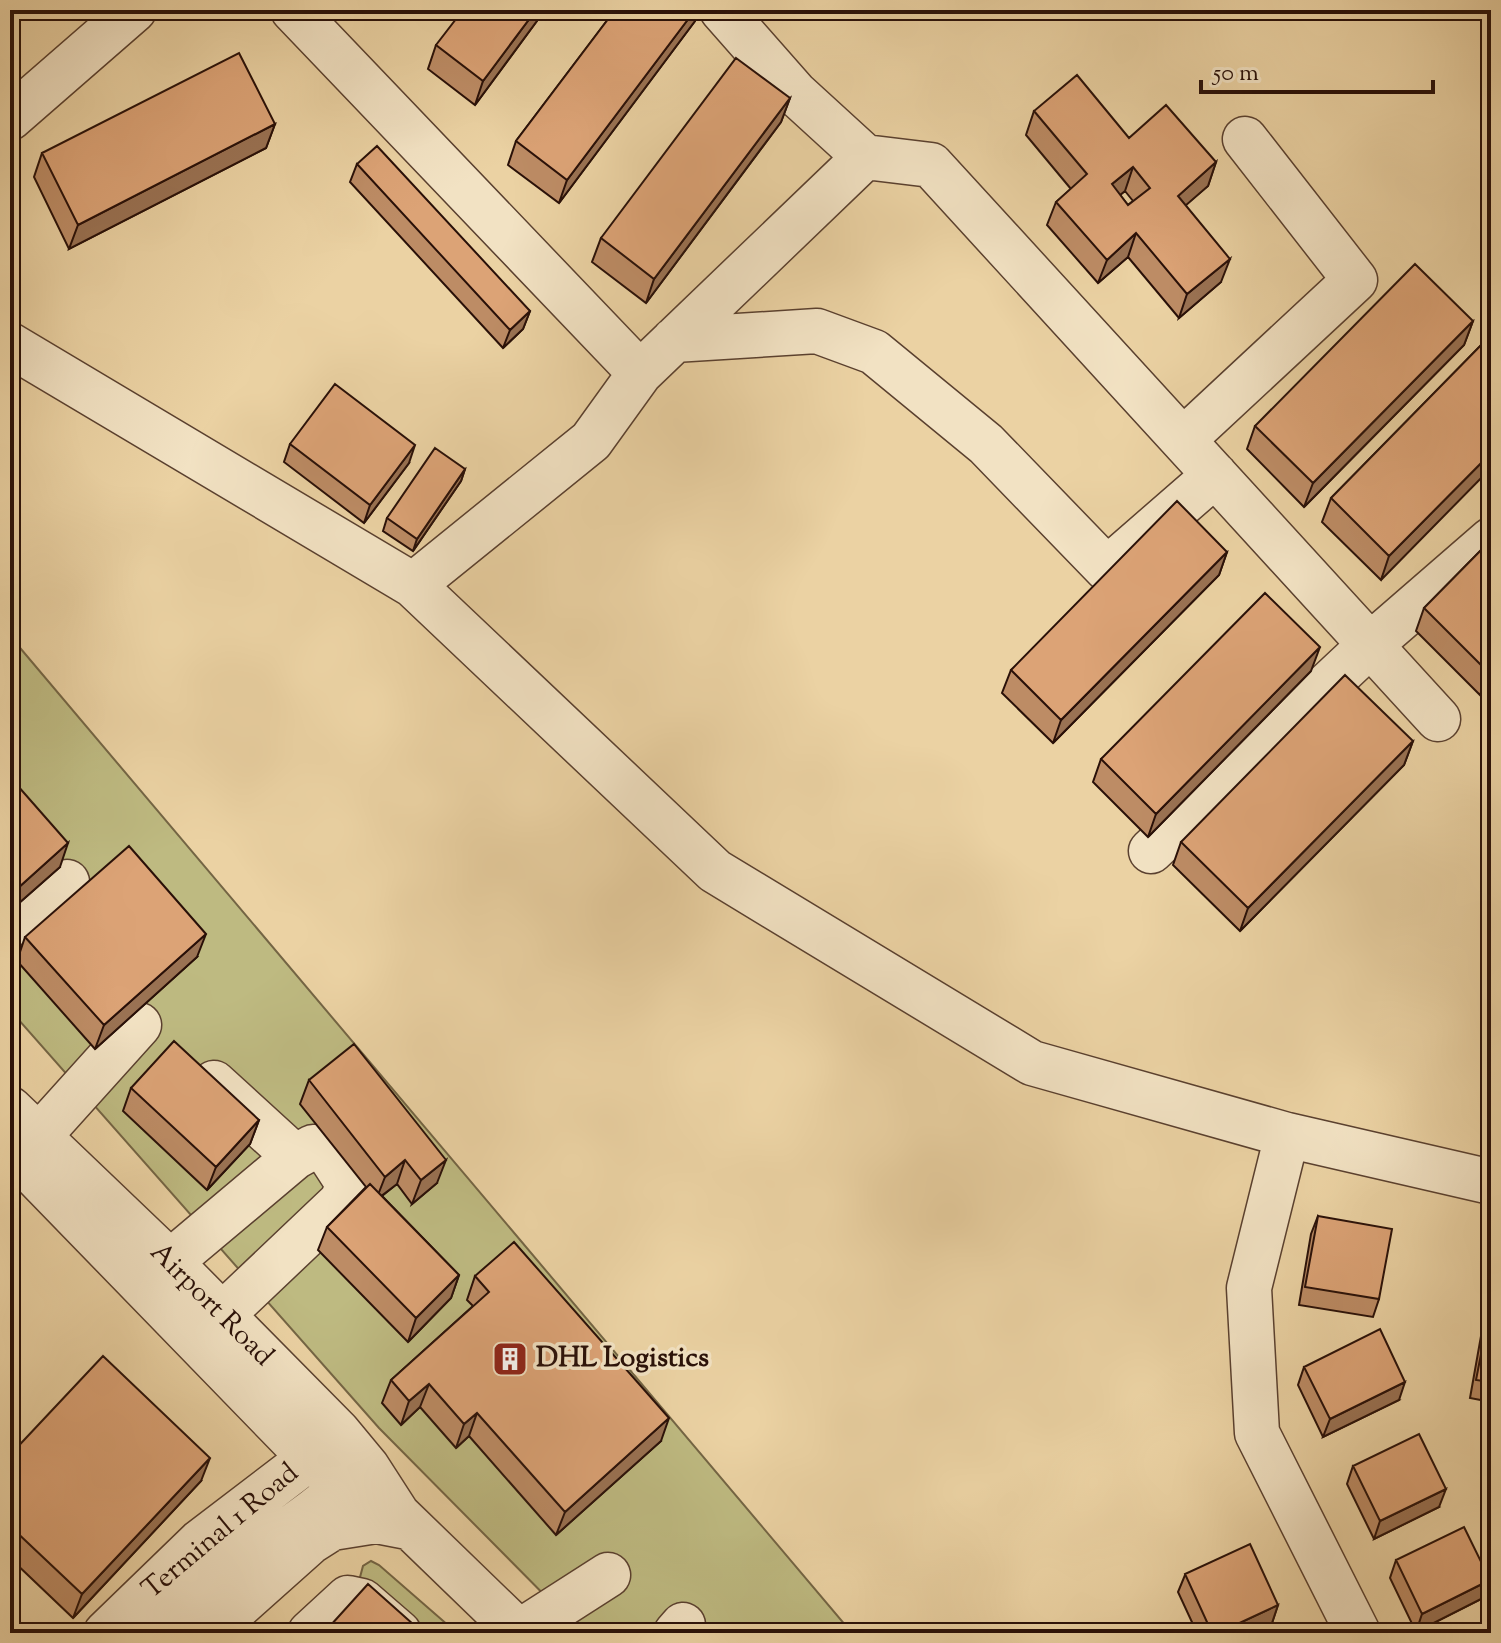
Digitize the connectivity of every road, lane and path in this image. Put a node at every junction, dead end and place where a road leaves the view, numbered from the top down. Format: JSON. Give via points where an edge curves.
{"nodes":[{"id":1,"x":134,"y":10,"type":"edge"},
{"id":2,"x":293,"y":10,"type":"edge"},
{"id":3,"x":722,"y":10,"type":"edge"},
{"id":4,"x":10,"y":118,"type":"edge"},
{"id":5,"x":1245,"y":139,"type":"dead end"},
{"id":6,"x":865,"y":157,"type":"junction"},
{"id":7,"x":674,"y":340,"type":"junction"},
{"id":8,"x":10,"y":345,"type":"edge"},
{"id":9,"x":640,"y":373,"type":"junction"},
{"id":10,"x":1183,"y":440,"type":"junction"},
{"id":11,"x":1215,"y":475,"type":"junction"},
{"id":12,"x":1491,"y":540,"type":"edge"},
{"id":13,"x":413,"y":585,"type":"junction"},
{"id":14,"x":1370,"y":645,"type":"junction"},
{"id":15,"x":1438,"y":719,"type":"dead end"},
{"id":16,"x":1151,"y":851,"type":"dead end"},
{"id":17,"x":67,"y":882,"type":"dead end"},
{"id":18,"x":10,"y":925,"type":"edge"},
{"id":19,"x":139,"y":1025,"type":"edge"},
{"id":20,"x":186,"y":1057,"type":"edge"},
{"id":21,"x":20,"y":1131,"type":"edge"},
{"id":22,"x":1287,"y":1135,"type":"junction"},
{"id":23,"x":295,"y":1157,"type":"junction"},
{"id":24,"x":1491,"y":1182,"type":"edge"},
{"id":25,"x":170,"y":1262,"type":"junction"},
{"id":26,"x":222,"y":1315,"type":"junction"},
{"id":27,"x":324,"y":1445,"type":"junction"},
{"id":28,"x":356,"y":1477,"type":"junction"},
{"id":29,"x":405,"y":1521,"type":"junction"},
{"id":30,"x":608,"y":1575,"type":"dead end"},
{"id":31,"x":231,"y":1626,"type":"edge"},
{"id":32,"x":520,"y":1632,"type":"edge"},
{"id":33,"x":106,"y":1633,"type":"edge"},
{"id":34,"x":152,"y":1633,"type":"edge"},
{"id":35,"x":310,"y":1633,"type":"edge"},
{"id":36,"x":399,"y":1633,"type":"edge"},
{"id":37,"x":1358,"y":1633,"type":"edge"}],
"edges":[{"from":1,"to":4,"type":"street"},
{"from":2,"to":9,"type":"street"},
{"from":3,"to":6,"type":"street","via":[[795,93]]},
{"from":5,"to":10,"type":"street","via":[[1355,280]]},
{"from":6,"to":7,"type":"street"},
{"from":6,"to":10,"type":"street","via":[[931,165]]},
{"from":7,"to":9,"type":"street"},
{"from":7,"to":11,"type":"street","via":[[817,331],[874,352],[986,444],[1107,569]]},
{"from":8,"to":13,"type":"street"},
{"from":9,"to":13,"type":"street","via":[[591,441]]},
{"from":10,"to":11,"type":"street"},
{"from":11,"to":14,"type":"street"},
{"from":12,"to":14,"type":"street"},
{"from":13,"to":22,"type":"street","via":[[715,871],[1032,1063]]},
{"from":14,"to":15,"type":"street"},
{"from":14,"to":16,"type":"street"},
{"from":17,"to":18,"type":"street"},
{"from":19,"to":21,"type":"street"},
{"from":20,"to":23,"type":"street"},
{"from":21,"to":25,"type":"street","name":"Airport Road"},
{"from":21,"to":27,"type":"street","name":"Airport Road"},
{"from":22,"to":24,"type":"street"},
{"from":22,"to":37,"type":"street","via":[[1249,1288],[1257,1433]]},
{"from":23,"to":25,"type":"street"},
{"from":23,"to":26,"type":"street","via":[[313,1147],[325,1148],[349,1185],[341,1202]]},
{"from":25,"to":26,"type":"street","name":"Airport Road"},
{"from":26,"to":27,"type":"street","name":"Airport Road"},
{"from":27,"to":28,"type":"street","name":"Airport Road"},
{"from":27,"to":33,"type":"street","name":"Terminal 1 Road","via":[[200,1542]]},
{"from":28,"to":29,"type":"street","name":"Airport Road"},
{"from":28,"to":34,"type":"street","name":"Terminal 1 Road"},
{"from":29,"to":31,"type":"street","via":[[332,1528],[310,1542]]},
{"from":29,"to":32,"type":"street","name":"Airport Road"},
{"from":30,"to":32,"type":"street"},
{"from":35,"to":36,"type":"street","via":[[348,1598],[362,1601]]}]}
